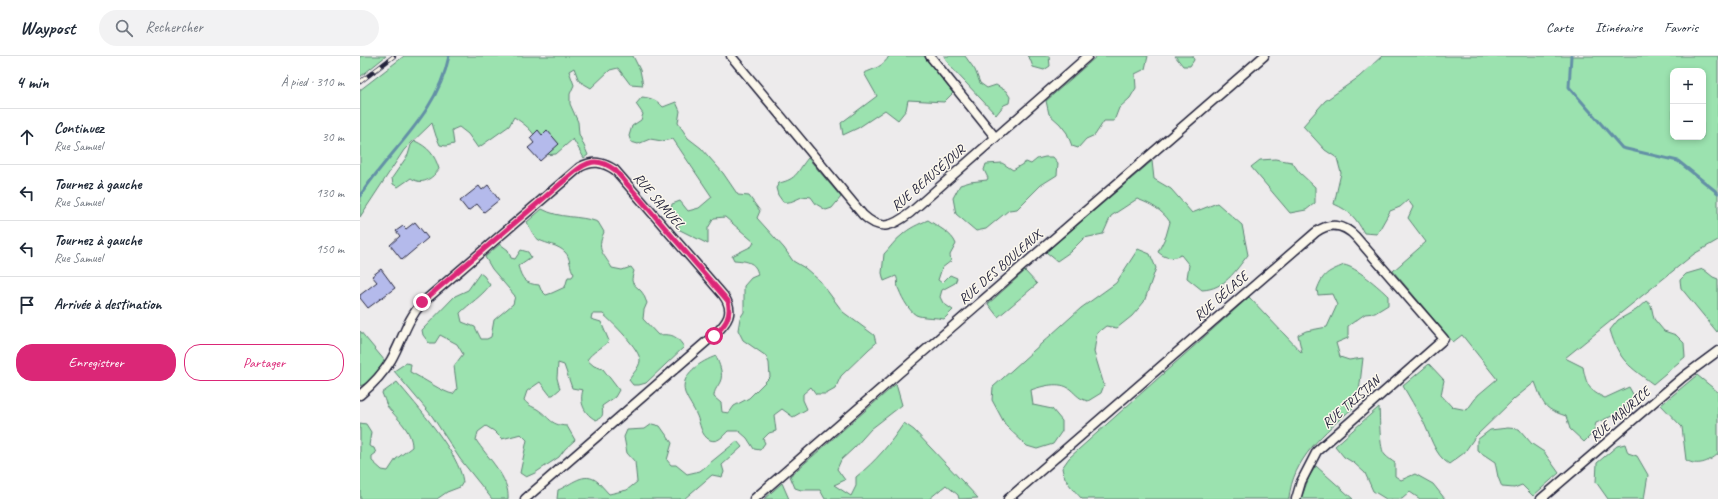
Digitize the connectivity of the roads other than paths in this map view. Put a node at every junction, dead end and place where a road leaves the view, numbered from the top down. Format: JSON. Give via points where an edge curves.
{"nodes":[{"id":1,"x":731,"y":56,"type":"edge"},
{"id":2,"x":930,"y":56,"type":"edge"},
{"id":3,"x":1088,"y":56,"type":"edge"},
{"id":4,"x":1264,"y":56,"type":"edge"},
{"id":5,"x":995,"y":137,"type":"junction"},
{"id":6,"x":1444,"y":339,"type":"joint"},
{"id":7,"x":1718,"y":351,"type":"edge"},
{"id":8,"x":360,"y":396,"type":"edge"},
{"id":9,"x":525,"y":499,"type":"edge"},
{"id":10,"x":754,"y":499,"type":"edge"},
{"id":11,"x":1008,"y":499,"type":"edge"},
{"id":12,"x":1296,"y":499,"type":"edge"},
{"id":13,"x":1541,"y":499,"type":"edge"}],
"edges":[{"from":1,"to":5,"type":"street","name":"RUE BEAUSÉJOUR","via":[[863,215],[881,226],[892,225],[910,213]]},
{"from":2,"to":5,"type":"street"},
{"from":3,"to":5,"type":"street","name":"RUE BEAUSÉJOUR"},
{"from":4,"to":10,"type":"street","name":"RUE DES BOULEAUX"},
{"from":6,"to":11,"type":"street","name":"RUE GÉLASE","via":[[1350,231],[1336,225],[1322,228]]},
{"from":6,"to":12,"type":"street","name":"RUE TRISTAN","via":[[1321,446],[1305,472]]},
{"from":7,"to":13,"type":"street","name":"RUE MAURICE","via":[[1683,377]]},
{"from":8,"to":9,"type":"street","name":"RUE SAMUEL","via":[[384,371],[410,317],[422,302],[580,167],[594,162],[609,166],[728,301],[729,316],[714,336]]}]}
